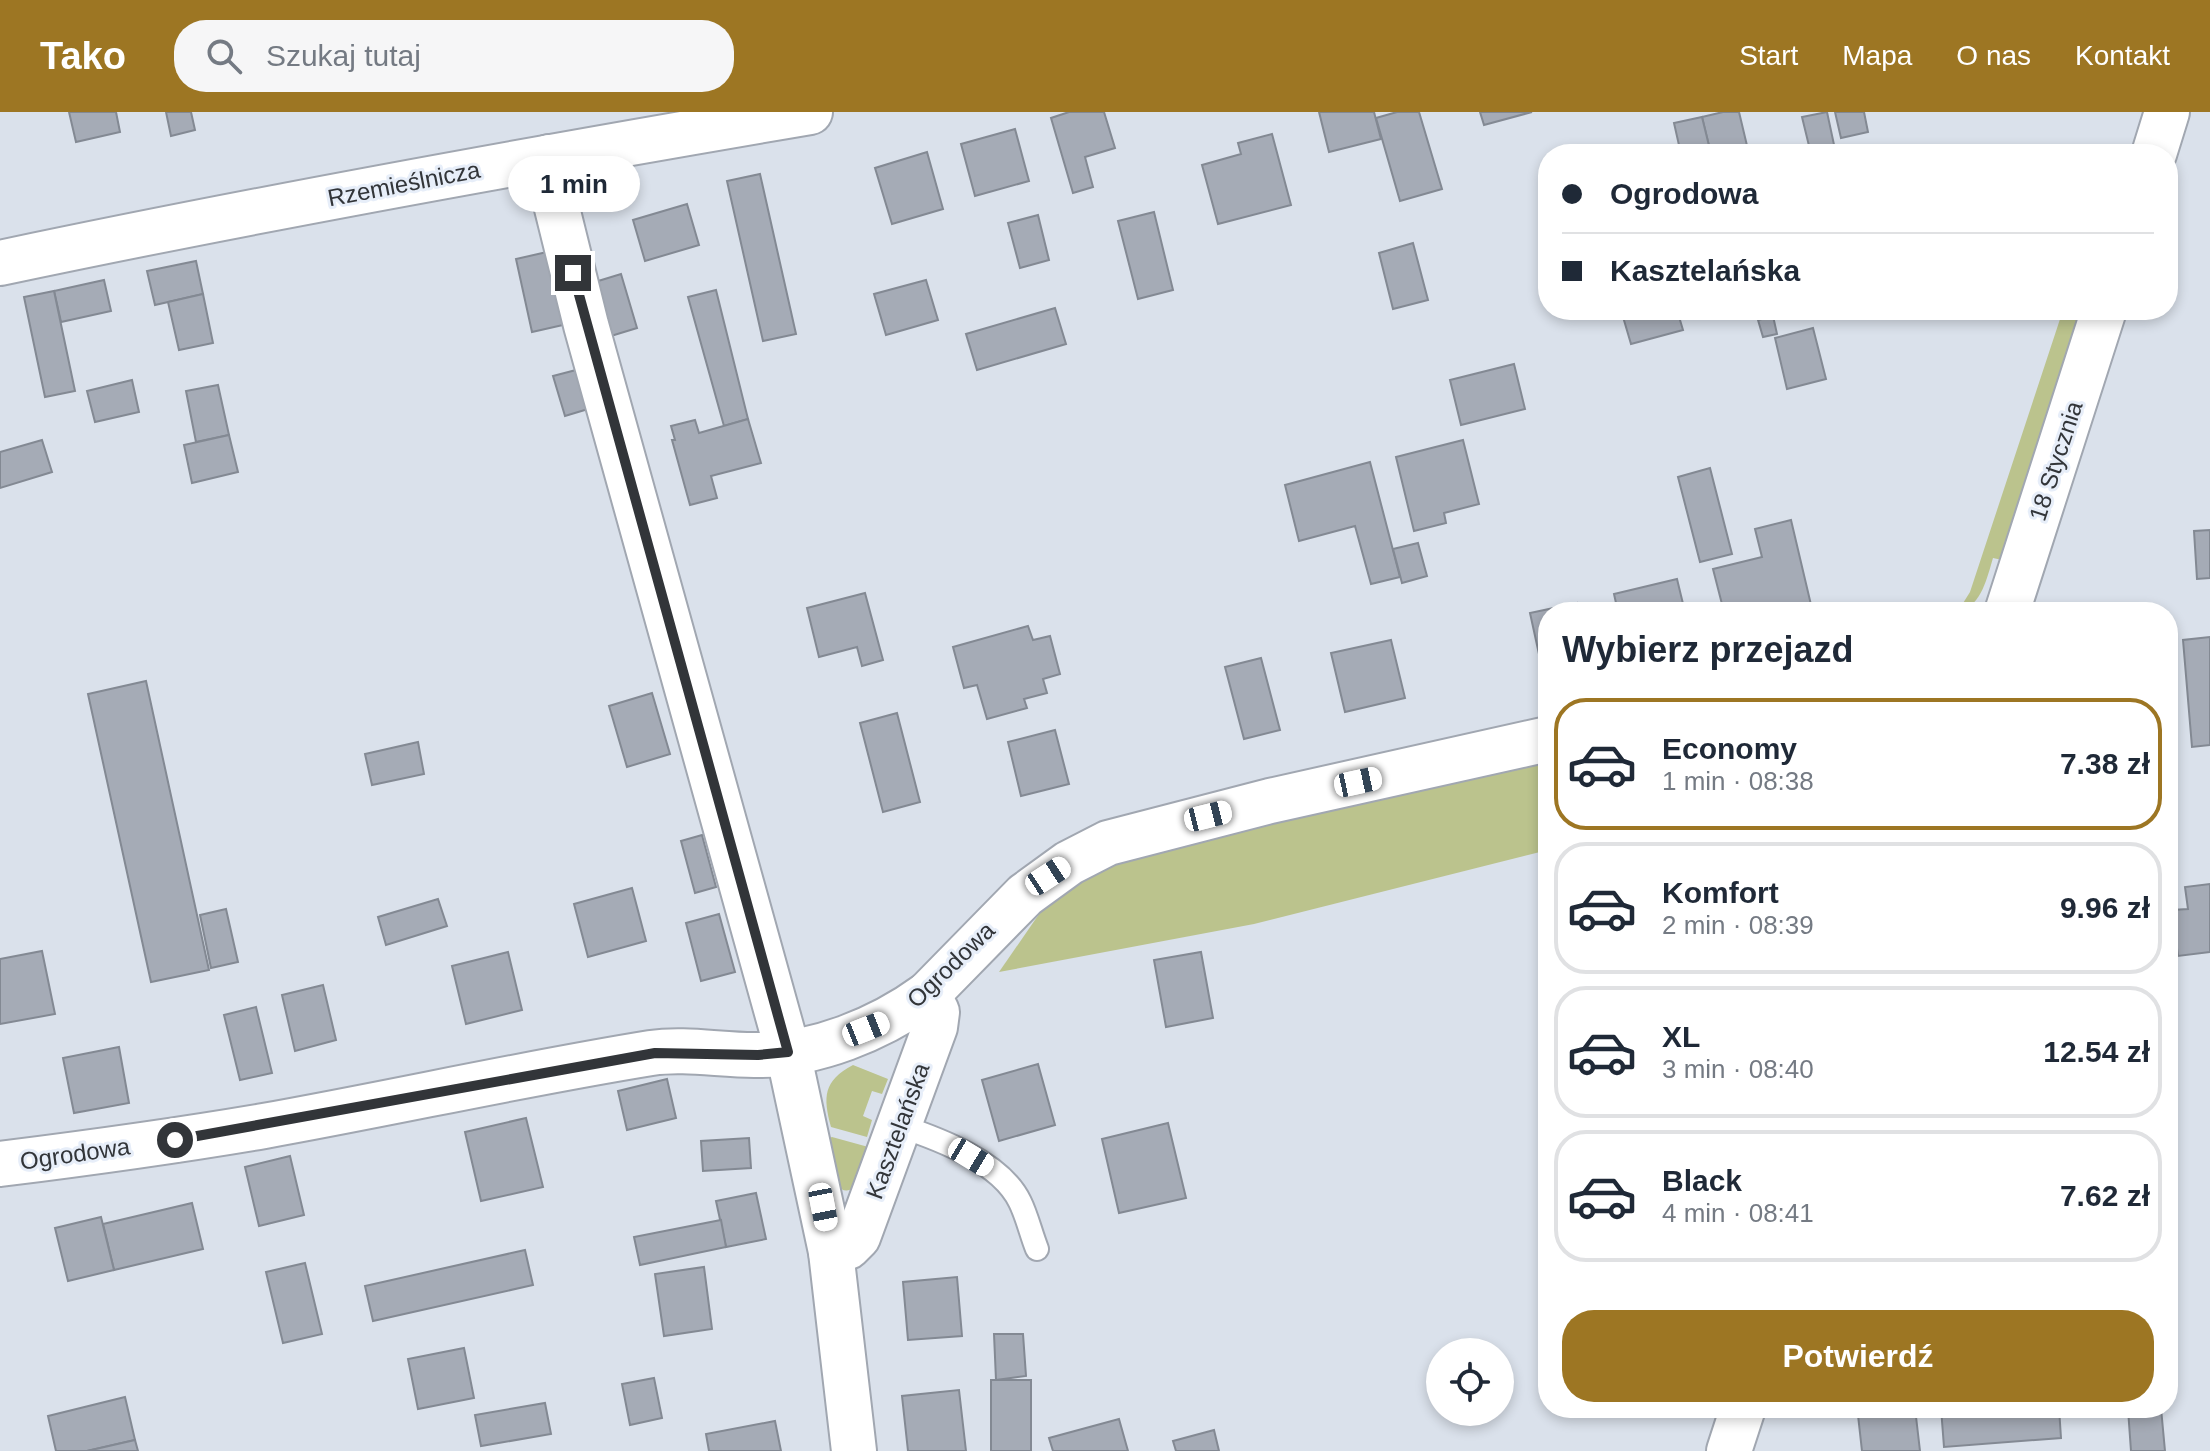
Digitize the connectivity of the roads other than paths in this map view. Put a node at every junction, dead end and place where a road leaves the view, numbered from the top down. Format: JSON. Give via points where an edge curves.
{"nodes":[{"id":1,"x":810,"y":112,"type":"edge"},
{"id":2,"x":2167,"y":112,"type":"edge"},
{"id":3,"x":2157,"y":144,"type":"edge"},
{"id":4,"x":549,"y":157,"type":"junction"},
{"id":5,"x":0,"y":263,"type":"edge"},
{"id":6,"x":2101,"y":320,"type":"edge"},
{"id":7,"x":2010,"y":602,"type":"edge"},
{"id":8,"x":1538,"y":741,"type":"edge"},
{"id":9,"x":928,"y":994,"type":"junction"},
{"id":10,"x":788,"y":1052,"type":"junction"},
{"id":11,"x":900,"y":1126,"type":"junction"},
{"id":12,"x":0,"y":1164,"type":"edge"},
{"id":13,"x":1037,"y":1249,"type":"dead end"},
{"id":14,"x":831,"y":1252,"type":"junction"},
{"id":15,"x":1740,"y":1418,"type":"edge"},
{"id":16,"x":854,"y":1451,"type":"edge"},
{"id":17,"x":1729,"y":1451,"type":"edge"}],
"edges":[{"from":1,"to":4,"type":"street","name":"Rzemieślnicza"},
{"from":2,"to":3,"type":"street"},
{"from":4,"to":5,"type":"street","name":"Rzemieślnicza"},
{"from":4,"to":10,"type":"street","via":[[586,325]]},
{"from":6,"to":7,"type":"street","name":"18 Stycznia"},
{"from":8,"to":9,"type":"street","name":"Ogrodowa","via":[[1108,843],[1025,895]]},
{"from":9,"to":10,"type":"street","name":"Ogrodowa","via":[[885,1021]]},
{"from":9,"to":11,"type":"street","name":"Kasztelańska","via":[[937,1012],[935,1027]]},
{"from":10,"to":12,"type":"street","name":"Ogrodowa","via":[[655,1053],[264,1126]]},
{"from":10,"to":14,"type":"street"},
{"from":11,"to":13,"type":"lane","via":[[945,1141],[998,1173],[1019,1199]]},
{"from":11,"to":14,"type":"street","name":"Kasztelańska","via":[[858,1237]]},
{"from":14,"to":16,"type":"street"},
{"from":15,"to":17,"type":"street"}]}
